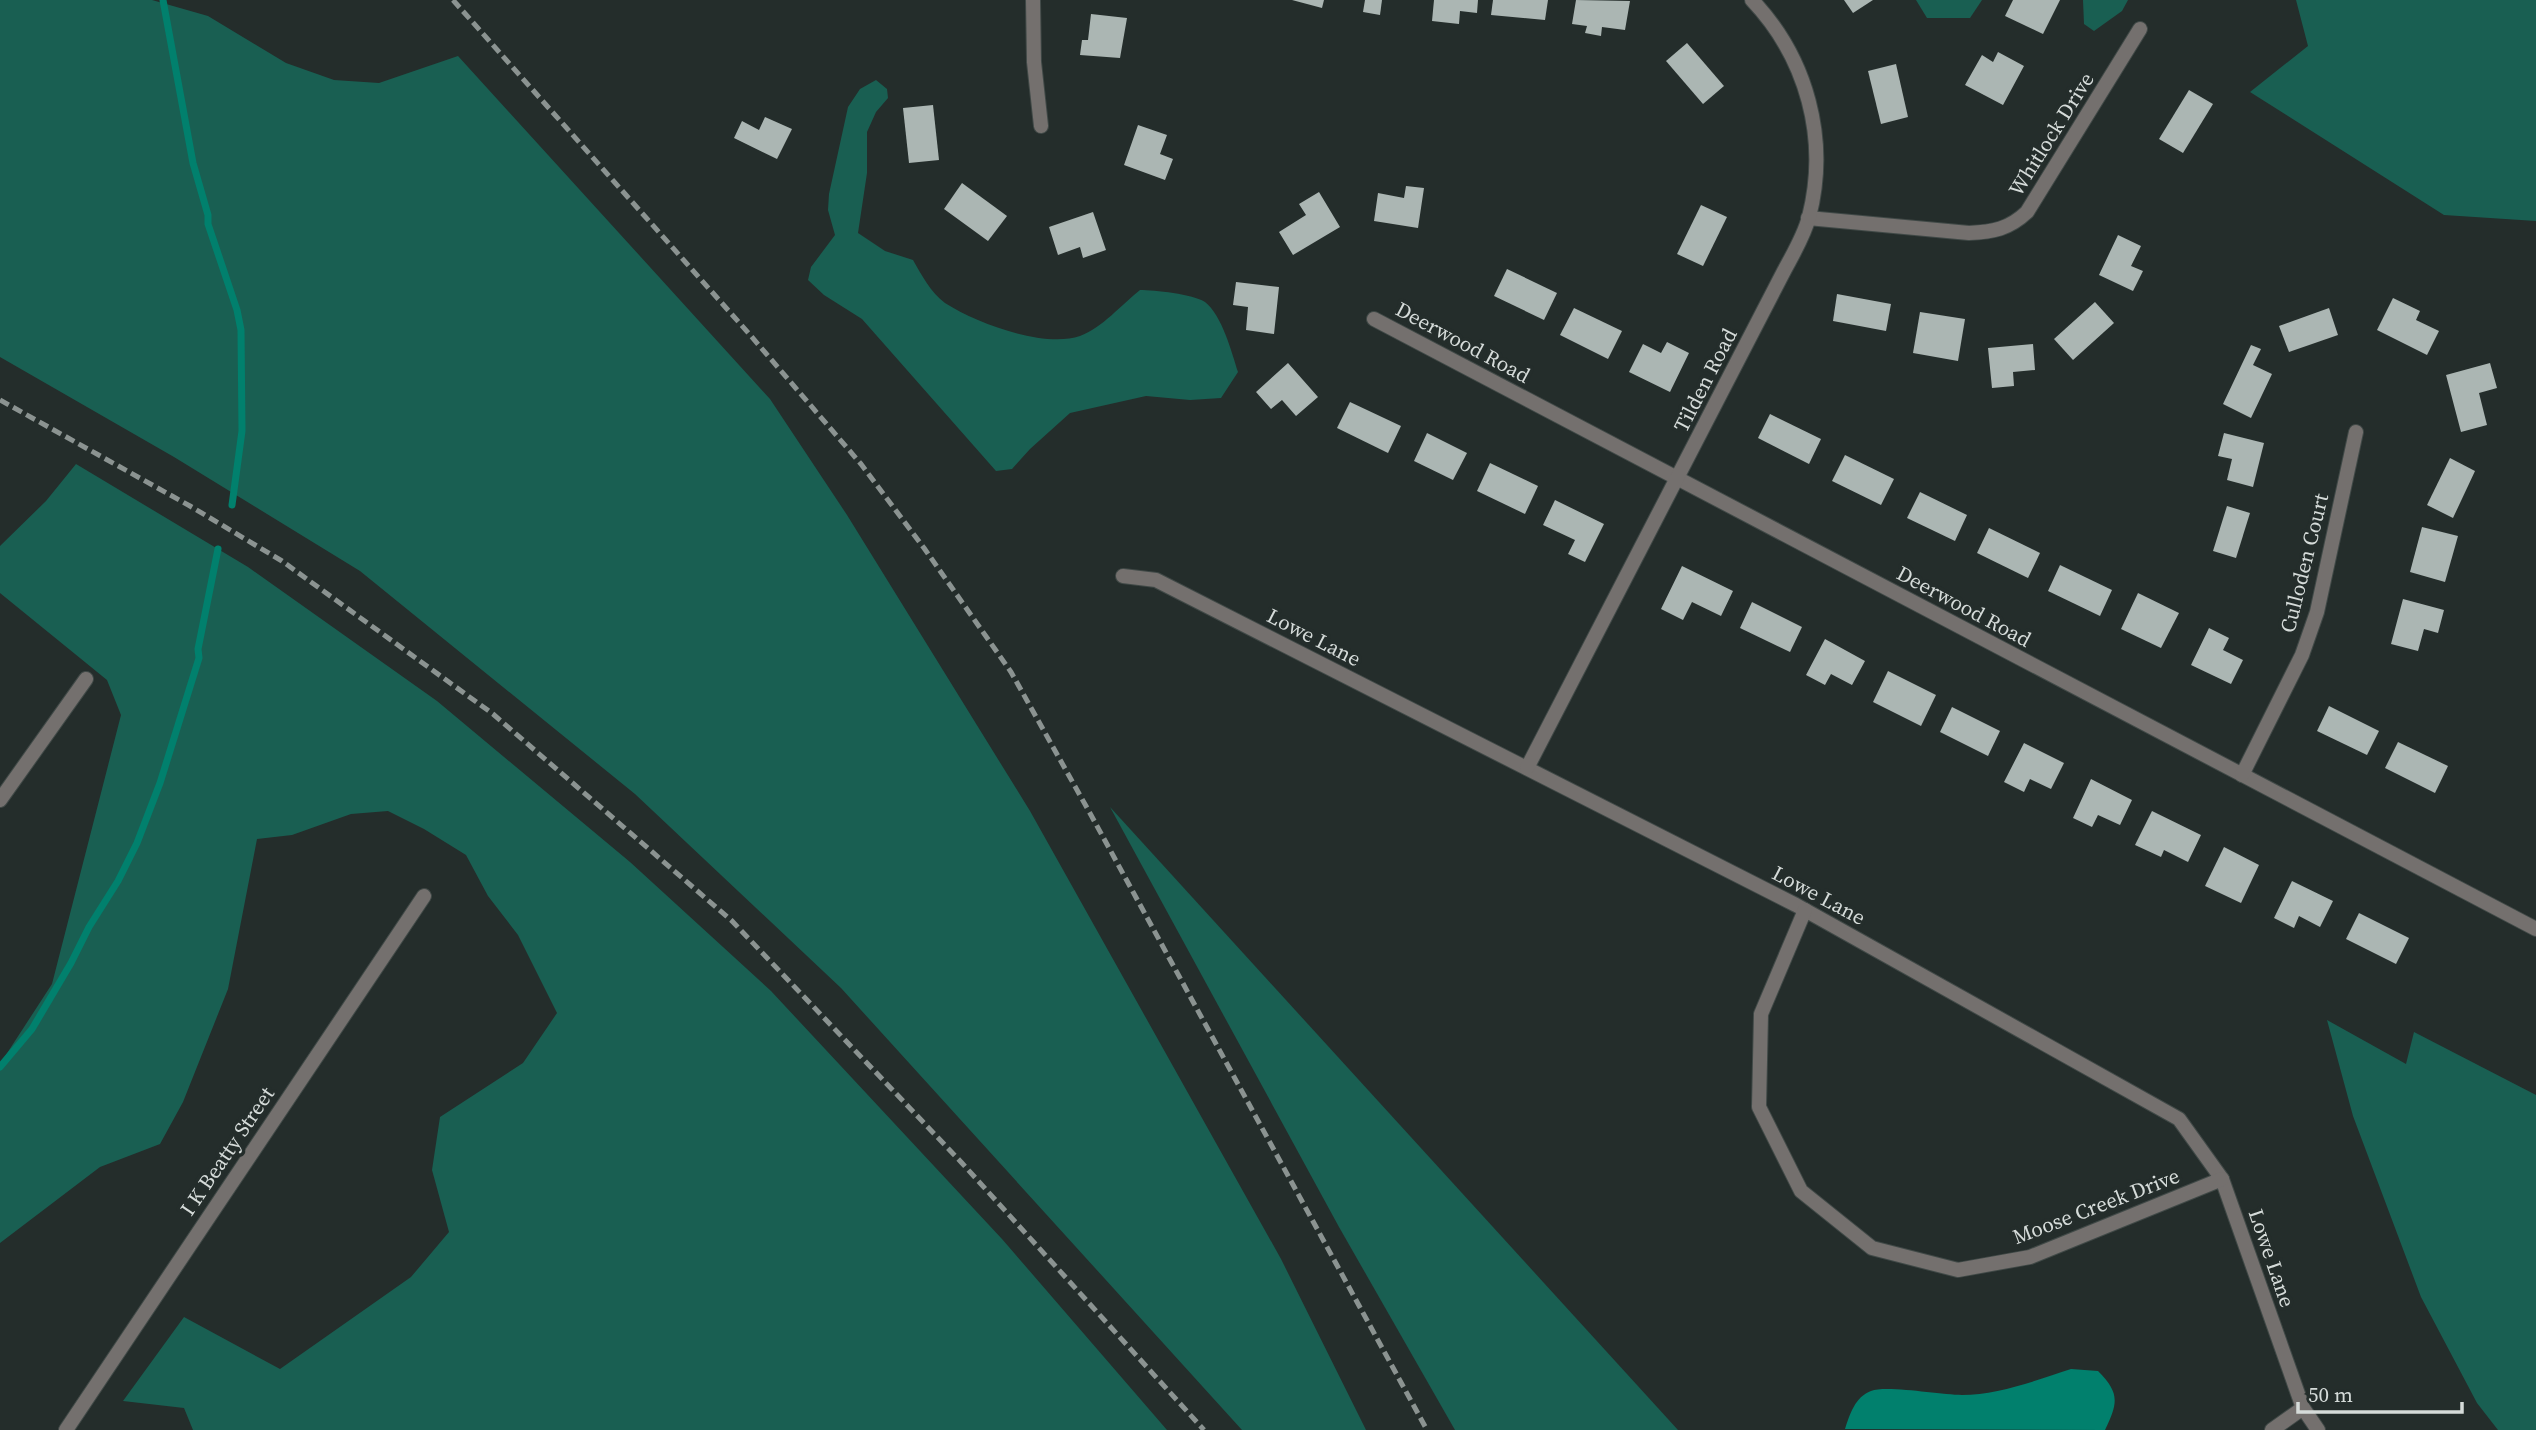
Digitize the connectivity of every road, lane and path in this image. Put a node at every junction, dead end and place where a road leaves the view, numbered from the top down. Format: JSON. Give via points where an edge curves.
{"nodes":[{"id":1,"x":1033,"y":0,"type":"edge"},
{"id":2,"x":1752,"y":0,"type":"edge"},
{"id":3,"x":2140,"y":29,"type":"dead end"},
{"id":4,"x":1041,"y":126,"type":"dead end"},
{"id":5,"x":1808,"y":218,"type":"junction"},
{"id":6,"x":1374,"y":319,"type":"dead end"},
{"id":7,"x":2356,"y":432,"type":"dead end"},
{"id":8,"x":1677,"y":480,"type":"junction"},
{"id":9,"x":1123,"y":576,"type":"dead end"},
{"id":10,"x":86,"y":679,"type":"dead end"},
{"id":11,"x":1527,"y":768,"type":"junction"},
{"id":12,"x":2242,"y":775,"type":"junction"},
{"id":13,"x":0,"y":800,"type":"edge"},
{"id":14,"x":424,"y":896,"type":"dead end"},
{"id":15,"x":1805,"y":910,"type":"junction"},
{"id":16,"x":2536,"y":929,"type":"edge"},
{"id":17,"x":2222,"y":1179,"type":"junction"},
{"id":18,"x":2303,"y":1408,"type":"junction"},
{"id":19,"x":66,"y":1430,"type":"edge"},
{"id":20,"x":2272,"y":1430,"type":"edge"},
{"id":21,"x":2318,"y":1430,"type":"edge"}],
"edges":[{"from":1,"to":4,"type":"street"},
{"from":2,"to":5,"type":"street","name":"Tilden Road","via":[[1788,48],[1807,88],[1816,144]]},
{"from":3,"to":5,"type":"street","name":"Whitlock Drive","via":[[2027,212],[2015,224],[1969,233]]},
{"from":5,"to":8,"type":"street","name":"Tilden Road"},
{"from":6,"to":8,"type":"street","name":"Deerwood Road"},
{"from":7,"to":12,"type":"street","name":"Culloden Court","via":[[2317,612],[2302,655]]},
{"from":8,"to":11,"type":"street","name":"Tilden Road"},
{"from":8,"to":12,"type":"street","name":"Deerwood Road"},
{"from":9,"to":11,"type":"street","name":"Lowe Lane","via":[[1156,580]]},
{"from":10,"to":13,"type":"street"},
{"from":11,"to":15,"type":"street","name":"Lowe Lane"},
{"from":12,"to":16,"type":"street","name":"Deerwood Road"},
{"from":14,"to":19,"type":"street","name":"I K Beatty Street"},
{"from":15,"to":17,"type":"street","name":"Lowe Lane","via":[[2179,1119]]},
{"from":15,"to":17,"type":"street","name":"Moose Creek Drive","via":[[1761,1014],[1759,1107],[1801,1191],[1872,1248],[1958,1270],[2030,1257]]},
{"from":17,"to":18,"type":"street","name":"Lowe Lane"},
{"from":18,"to":20,"type":"street"},
{"from":18,"to":21,"type":"street","name":"Lowe Lane"}]}
